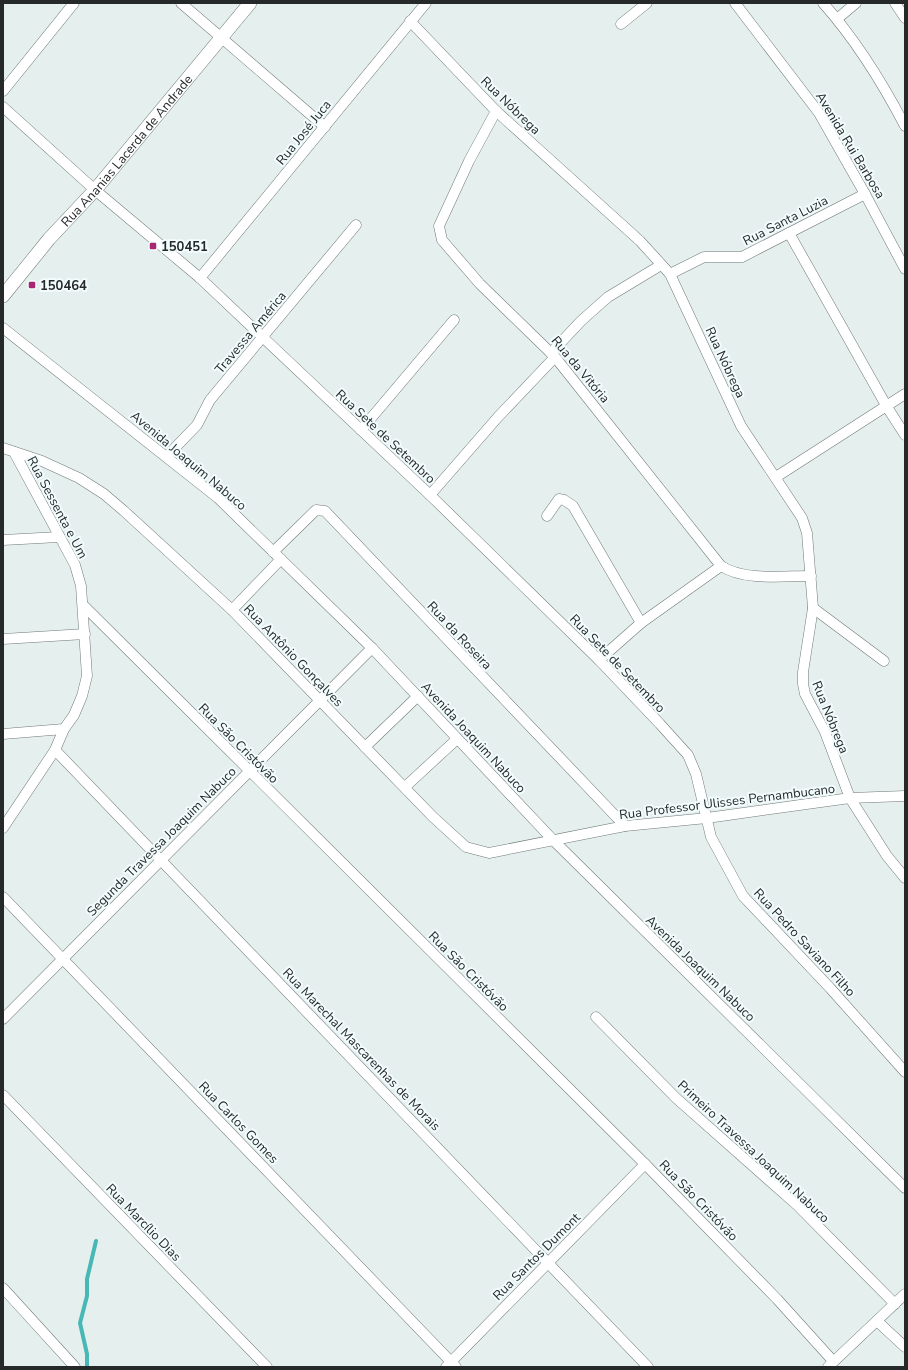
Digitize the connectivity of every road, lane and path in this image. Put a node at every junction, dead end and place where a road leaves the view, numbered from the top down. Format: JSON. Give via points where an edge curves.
{"nodes":[{"id":1,"x":74,"y":3,"type":"edge"},
{"id":2,"x":181,"y":3,"type":"edge"},
{"id":3,"x":250,"y":3,"type":"edge"},
{"id":4,"x":426,"y":3,"type":"edge"},
{"id":5,"x":647,"y":3,"type":"edge"},
{"id":6,"x":735,"y":3,"type":"edge"},
{"id":7,"x":823,"y":3,"type":"edge"},
{"id":8,"x":856,"y":3,"type":"edge"},
{"id":9,"x":895,"y":3,"type":"edge"},
{"id":10,"x":905,"y":18,"type":"edge"},
{"id":11,"x":837,"y":19,"type":"junction"},
{"id":12,"x":410,"y":21,"type":"junction"},
{"id":13,"x":621,"y":24,"type":"dead end"},
{"id":14,"x":221,"y":38,"type":"junction"},
{"id":15,"x":3,"y":91,"type":"edge"},
{"id":16,"x":3,"y":107,"type":"edge"},
{"id":17,"x":496,"y":111,"type":"junction"},
{"id":18,"x":905,"y":126,"type":"edge"},
{"id":19,"x":325,"y":127,"type":"junction"},
{"id":20,"x":95,"y":190,"type":"junction"},
{"id":21,"x":866,"y":194,"type":"junction"},
{"id":22,"x":356,"y":225,"type":"dead end"},
{"id":23,"x":789,"y":233,"type":"junction"},
{"id":24,"x":661,"y":265,"type":"junction"},
{"id":25,"x":905,"y":269,"type":"edge"},
{"id":26,"x":670,"y":274,"type":"junction"},
{"id":27,"x":200,"y":278,"type":"junction"},
{"id":28,"x":3,"y":296,"type":"edge"},
{"id":29,"x":454,"y":320,"type":"dead end"},
{"id":30,"x":3,"y":328,"type":"edge"},
{"id":31,"x":263,"y":338,"type":"junction"},
{"id":32,"x":553,"y":355,"type":"junction"},
{"id":33,"x":905,"y":394,"type":"edge"},
{"id":34,"x":887,"y":407,"type":"junction"},
{"id":35,"x":361,"y":430,"type":"junction"},
{"id":36,"x":905,"y":435,"type":"edge"},
{"id":37,"x":3,"y":448,"type":"edge"},
{"id":38,"x":14,"y":452,"type":"junction"},
{"id":39,"x":167,"y":456,"type":"junction"},
{"id":40,"x":776,"y":477,"type":"junction"},
{"id":41,"x":430,"y":495,"type":"junction"},
{"id":42,"x":546,"y":516,"type":"dead end"},
{"id":43,"x":59,"y":537,"type":"junction"},
{"id":44,"x":3,"y":540,"type":"edge"},
{"id":45,"x":273,"y":552,"type":"junction"},
{"id":46,"x":281,"y":559,"type":"junction"},
{"id":47,"x":721,"y":566,"type":"junction"},
{"id":48,"x":811,"y":576,"type":"junction"},
{"id":49,"x":82,"y":605,"type":"junction"},
{"id":50,"x":813,"y":608,"type":"junction"},
{"id":51,"x":232,"y":610,"type":"junction"},
{"id":52,"x":641,"y":623,"type":"junction"},
{"id":53,"x":84,"y":634,"type":"junction"},
{"id":54,"x":3,"y":639,"type":"edge"},
{"id":55,"x":372,"y":648,"type":"junction"},
{"id":56,"x":599,"y":660,"type":"junction"},
{"id":57,"x":884,"y":660,"type":"dead end"},
{"id":58,"x":418,"y":696,"type":"junction"},
{"id":59,"x":319,"y":701,"type":"junction"},
{"id":60,"x":64,"y":729,"type":"junction"},
{"id":61,"x":3,"y":734,"type":"edge"},
{"id":62,"x":457,"y":739,"type":"junction"},
{"id":63,"x":365,"y":747,"type":"junction"},
{"id":64,"x":55,"y":750,"type":"junction"},
{"id":65,"x":249,"y":771,"type":"junction"},
{"id":66,"x":405,"y":787,"type":"junction"},
{"id":67,"x":905,"y":796,"type":"edge"},
{"id":68,"x":850,"y":798,"type":"junction"},
{"id":69,"x":707,"y":818,"type":"junction"},
{"id":70,"x":625,"y":826,"type":"junction"},
{"id":71,"x":3,"y":828,"type":"edge"},
{"id":72,"x":553,"y":840,"type":"junction"},
{"id":73,"x":162,"y":859,"type":"junction"},
{"id":74,"x":905,"y":878,"type":"edge"},
{"id":75,"x":3,"y":896,"type":"edge"},
{"id":76,"x":64,"y":958,"type":"junction"},
{"id":77,"x":596,"y":1017,"type":"dead end"},
{"id":78,"x":3,"y":1019,"type":"edge"},
{"id":79,"x":905,"y":1072,"type":"edge"},
{"id":80,"x":3,"y":1095,"type":"edge"},
{"id":81,"x":646,"y":1164,"type":"junction"},
{"id":82,"x":905,"y":1188,"type":"edge"},
{"id":83,"x":548,"y":1262,"type":"junction"},
{"id":84,"x":3,"y":1288,"type":"edge"},
{"id":85,"x":905,"y":1294,"type":"edge"},
{"id":86,"x":895,"y":1304,"type":"junction"},
{"id":87,"x":877,"y":1321,"type":"junction"},
{"id":88,"x":905,"y":1347,"type":"edge"},
{"id":89,"x":830,"y":1364,"type":"edge"},
{"id":90,"x":451,"y":1365,"type":"edge"},
{"id":91,"x":74,"y":1367,"type":"edge"},
{"id":92,"x":267,"y":1367,"type":"edge"},
{"id":93,"x":648,"y":1367,"type":"edge"}],
"edges":[{"from":1,"to":15,"type":"street"},
{"from":2,"to":14,"type":"street"},
{"from":3,"to":14,"type":"street","name":"Rua Ananias Lacerda de Andrade"},
{"from":4,"to":12,"type":"street","name":"Rua José Juca"},
{"from":5,"to":13,"type":"street"},
{"from":6,"to":21,"type":"street","name":"Avenida Rui Barbosa","via":[[819,113]]},
{"from":7,"to":11,"type":"street"},
{"from":8,"to":11,"type":"street"},
{"from":9,"to":10,"type":"street"},
{"from":11,"to":18,"type":"street","via":[[858,48]]},
{"from":12,"to":17,"type":"street","name":"Rua Nóbrega"},
{"from":12,"to":19,"type":"street","name":"Rua José Juca"},
{"from":14,"to":19,"type":"street"},
{"from":14,"to":20,"type":"street","name":"Rua Ananias Lacerda de Andrade"},
{"from":16,"to":20,"type":"street","name":"Rua Sete de Setembro"},
{"from":17,"to":24,"type":"street","name":"Rua Nóbrega","via":[[640,241]]},
{"from":17,"to":32,"type":"street","name":"Rua da Vitória","via":[[453,192],[439,226],[439,233],[450,250],[480,284]]},
{"from":19,"to":27,"type":"street","name":"Rua José Juca"},
{"from":20,"to":27,"type":"street","name":"Rua Sete de Setembro"},
{"from":20,"to":28,"type":"street","name":"Rua Ananias Lacerda de Andrade","via":[[49,239]]},
{"from":21,"to":23,"type":"street","name":"Rua Santa Luzia"},
{"from":21,"to":25,"type":"street","name":"Avenida Rui Barbosa"},
{"from":22,"to":31,"type":"street","name":"Travessa América"},
{"from":23,"to":26,"type":"street","name":"Rua Santa Luzia","via":[[742,257],[704,257]]},
{"from":23,"to":34,"type":"street"},
{"from":24,"to":26,"type":"street","name":"Rua Nóbrega"},
{"from":24,"to":32,"type":"street","via":[[608,297],[581,321]]},
{"from":26,"to":40,"type":"street","name":"Rua Nóbrega","via":[[741,426]]},
{"from":27,"to":31,"type":"street","name":"Rua Sete de Setembro"},
{"from":29,"to":35,"type":"street"},
{"from":30,"to":39,"type":"street","name":"Avenida Joaquim Nabuco"},
{"from":31,"to":35,"type":"street","name":"Rua Sete de Setembro"},
{"from":31,"to":39,"type":"street","name":"Travessa América","via":[[210,400],[198,425]]},
{"from":32,"to":41,"type":"street"},
{"from":32,"to":47,"type":"street","name":"Rua da Vitória"},
{"from":33,"to":34,"type":"street"},
{"from":34,"to":36,"type":"street"},
{"from":34,"to":40,"type":"street"},
{"from":35,"to":41,"type":"street","name":"Rua Sete de Setembro"},
{"from":37,"to":38,"type":"street","name":"Rua Sessenta e Um"},
{"from":38,"to":43,"type":"street","name":"Rua Sessenta e Um"},
{"from":38,"to":51,"type":"street","name":"Rua Antônio Gonçalves","via":[[42,461],[79,478],[104,494]]},
{"from":39,"to":45,"type":"street","name":"Avenida Joaquim Nabuco","via":[[218,498]]},
{"from":40,"to":48,"type":"street","name":"Rua Nóbrega","via":[[802,518],[807,533]]},
{"from":41,"to":56,"type":"street","name":"Rua Sete de Setembro"},
{"from":42,"to":52,"type":"street","via":[[559,499],[573,506]]},
{"from":43,"to":44,"type":"street"},
{"from":43,"to":49,"type":"street","name":"Rua Sessenta e Um","via":[[75,565],[81,586]]},
{"from":45,"to":46,"type":"street","name":"Avenida Joaquim Nabuco"},
{"from":45,"to":70,"type":"street","name":"Rua da Roseira","via":[[316,510],[326,511]]},
{"from":46,"to":51,"type":"street"},
{"from":46,"to":55,"type":"street","name":"Avenida Joaquim Nabuco"},
{"from":47,"to":48,"type":"street","via":[[738,573]]},
{"from":47,"to":52,"type":"street"},
{"from":48,"to":50,"type":"street","name":"Rua Nóbrega"},
{"from":49,"to":53,"type":"street","name":"Rua Sessenta e Um"},
{"from":49,"to":65,"type":"street","name":"Rua São Cristóvão"},
{"from":50,"to":57,"type":"street"},
{"from":50,"to":68,"type":"street","name":"Rua Nóbrega","via":[[803,684],[809,705],[824,732]]},
{"from":51,"to":59,"type":"street","name":"Rua Antônio Gonçalves"},
{"from":52,"to":56,"type":"street"},
{"from":53,"to":54,"type":"street"},
{"from":53,"to":60,"type":"street","name":"Rua Sessenta e Um","via":[[87,676],[74,715]]},
{"from":55,"to":58,"type":"street","name":"Avenida Joaquim Nabuco"},
{"from":55,"to":59,"type":"street","name":"Segunda Travessa Joaquim Nabuco"},
{"from":56,"to":69,"type":"street","name":"Rua Sete de Setembro","via":[[688,755],[696,774]]},
{"from":58,"to":62,"type":"street","name":"Avenida Joaquim Nabuco"},
{"from":58,"to":63,"type":"street"},
{"from":59,"to":63,"type":"street","name":"Rua Antônio Gonçalves"},
{"from":59,"to":65,"type":"street","name":"Segunda Travessa Joaquim Nabuco"},
{"from":60,"to":61,"type":"street"},
{"from":60,"to":64,"type":"street","name":"Rua Sessenta e Um"},
{"from":62,"to":66,"type":"street"},
{"from":62,"to":72,"type":"street","name":"Avenida Joaquim Nabuco"},
{"from":63,"to":66,"type":"street","name":"Rua Antônio Gonçalves"},
{"from":64,"to":71,"type":"street","name":"Rua Sessenta e Um"},
{"from":64,"to":73,"type":"street","name":"Rua Marechal Mascarenhas de Morais"},
{"from":65,"to":73,"type":"street","name":"Segunda Travessa Joaquim Nabuco"},
{"from":65,"to":81,"type":"street","name":"Rua São Cristóvão"},
{"from":66,"to":72,"type":"street","name":"Rua Antônio Gonçalves","via":[[466,847],[489,853]]},
{"from":67,"to":68,"type":"street","name":"Rua Professor Ulisses Pernambucano"},
{"from":68,"to":69,"type":"street","name":"Rua Professor Ulisses Pernambucano"},
{"from":68,"to":74,"type":"street","name":"Rua Nóbrega","via":[[887,856]]},
{"from":69,"to":70,"type":"street","name":"Rua Professor Ulisses Pernambucano"},
{"from":69,"to":79,"type":"street","name":"Rua Pedro Saviano Filho","via":[[710,837],[743,896]]},
{"from":70,"to":72,"type":"street","name":"Rua Professor Ulisses Pernambucano"},
{"from":72,"to":82,"type":"street","name":"Avenida Joaquim Nabuco"},
{"from":73,"to":76,"type":"street","name":"Segunda Travessa Joaquim Nabuco"},
{"from":73,"to":83,"type":"street","name":"Rua Marechal Mascarenhas de Morais"},
{"from":75,"to":76,"type":"street","name":"Rua Carlos Gomes"},
{"from":76,"to":78,"type":"street","name":"Segunda Travessa Joaquim Nabuco"},
{"from":76,"to":90,"type":"street","name":"Rua Carlos Gomes"},
{"from":77,"to":86,"type":"street","name":"Primeiro Travessa Joaquim Nabuco","via":[[676,1098],[797,1205]]},
{"from":80,"to":92,"type":"street","name":"Rua Marcílio Dias"},
{"from":81,"to":83,"type":"street","name":"Rua Santos Dumont"},
{"from":81,"to":89,"type":"street","name":"Rua São Cristóvão","via":[[777,1299]]},
{"from":83,"to":90,"type":"street","name":"Rua Santos Dumont"},
{"from":83,"to":93,"type":"street","name":"Rua Marechal Mascarenhas de Morais"},
{"from":84,"to":91,"type":"street"},
{"from":85,"to":86,"type":"street"},
{"from":86,"to":87,"type":"street"},
{"from":87,"to":88,"type":"street"},
{"from":87,"to":89,"type":"street"}]}
